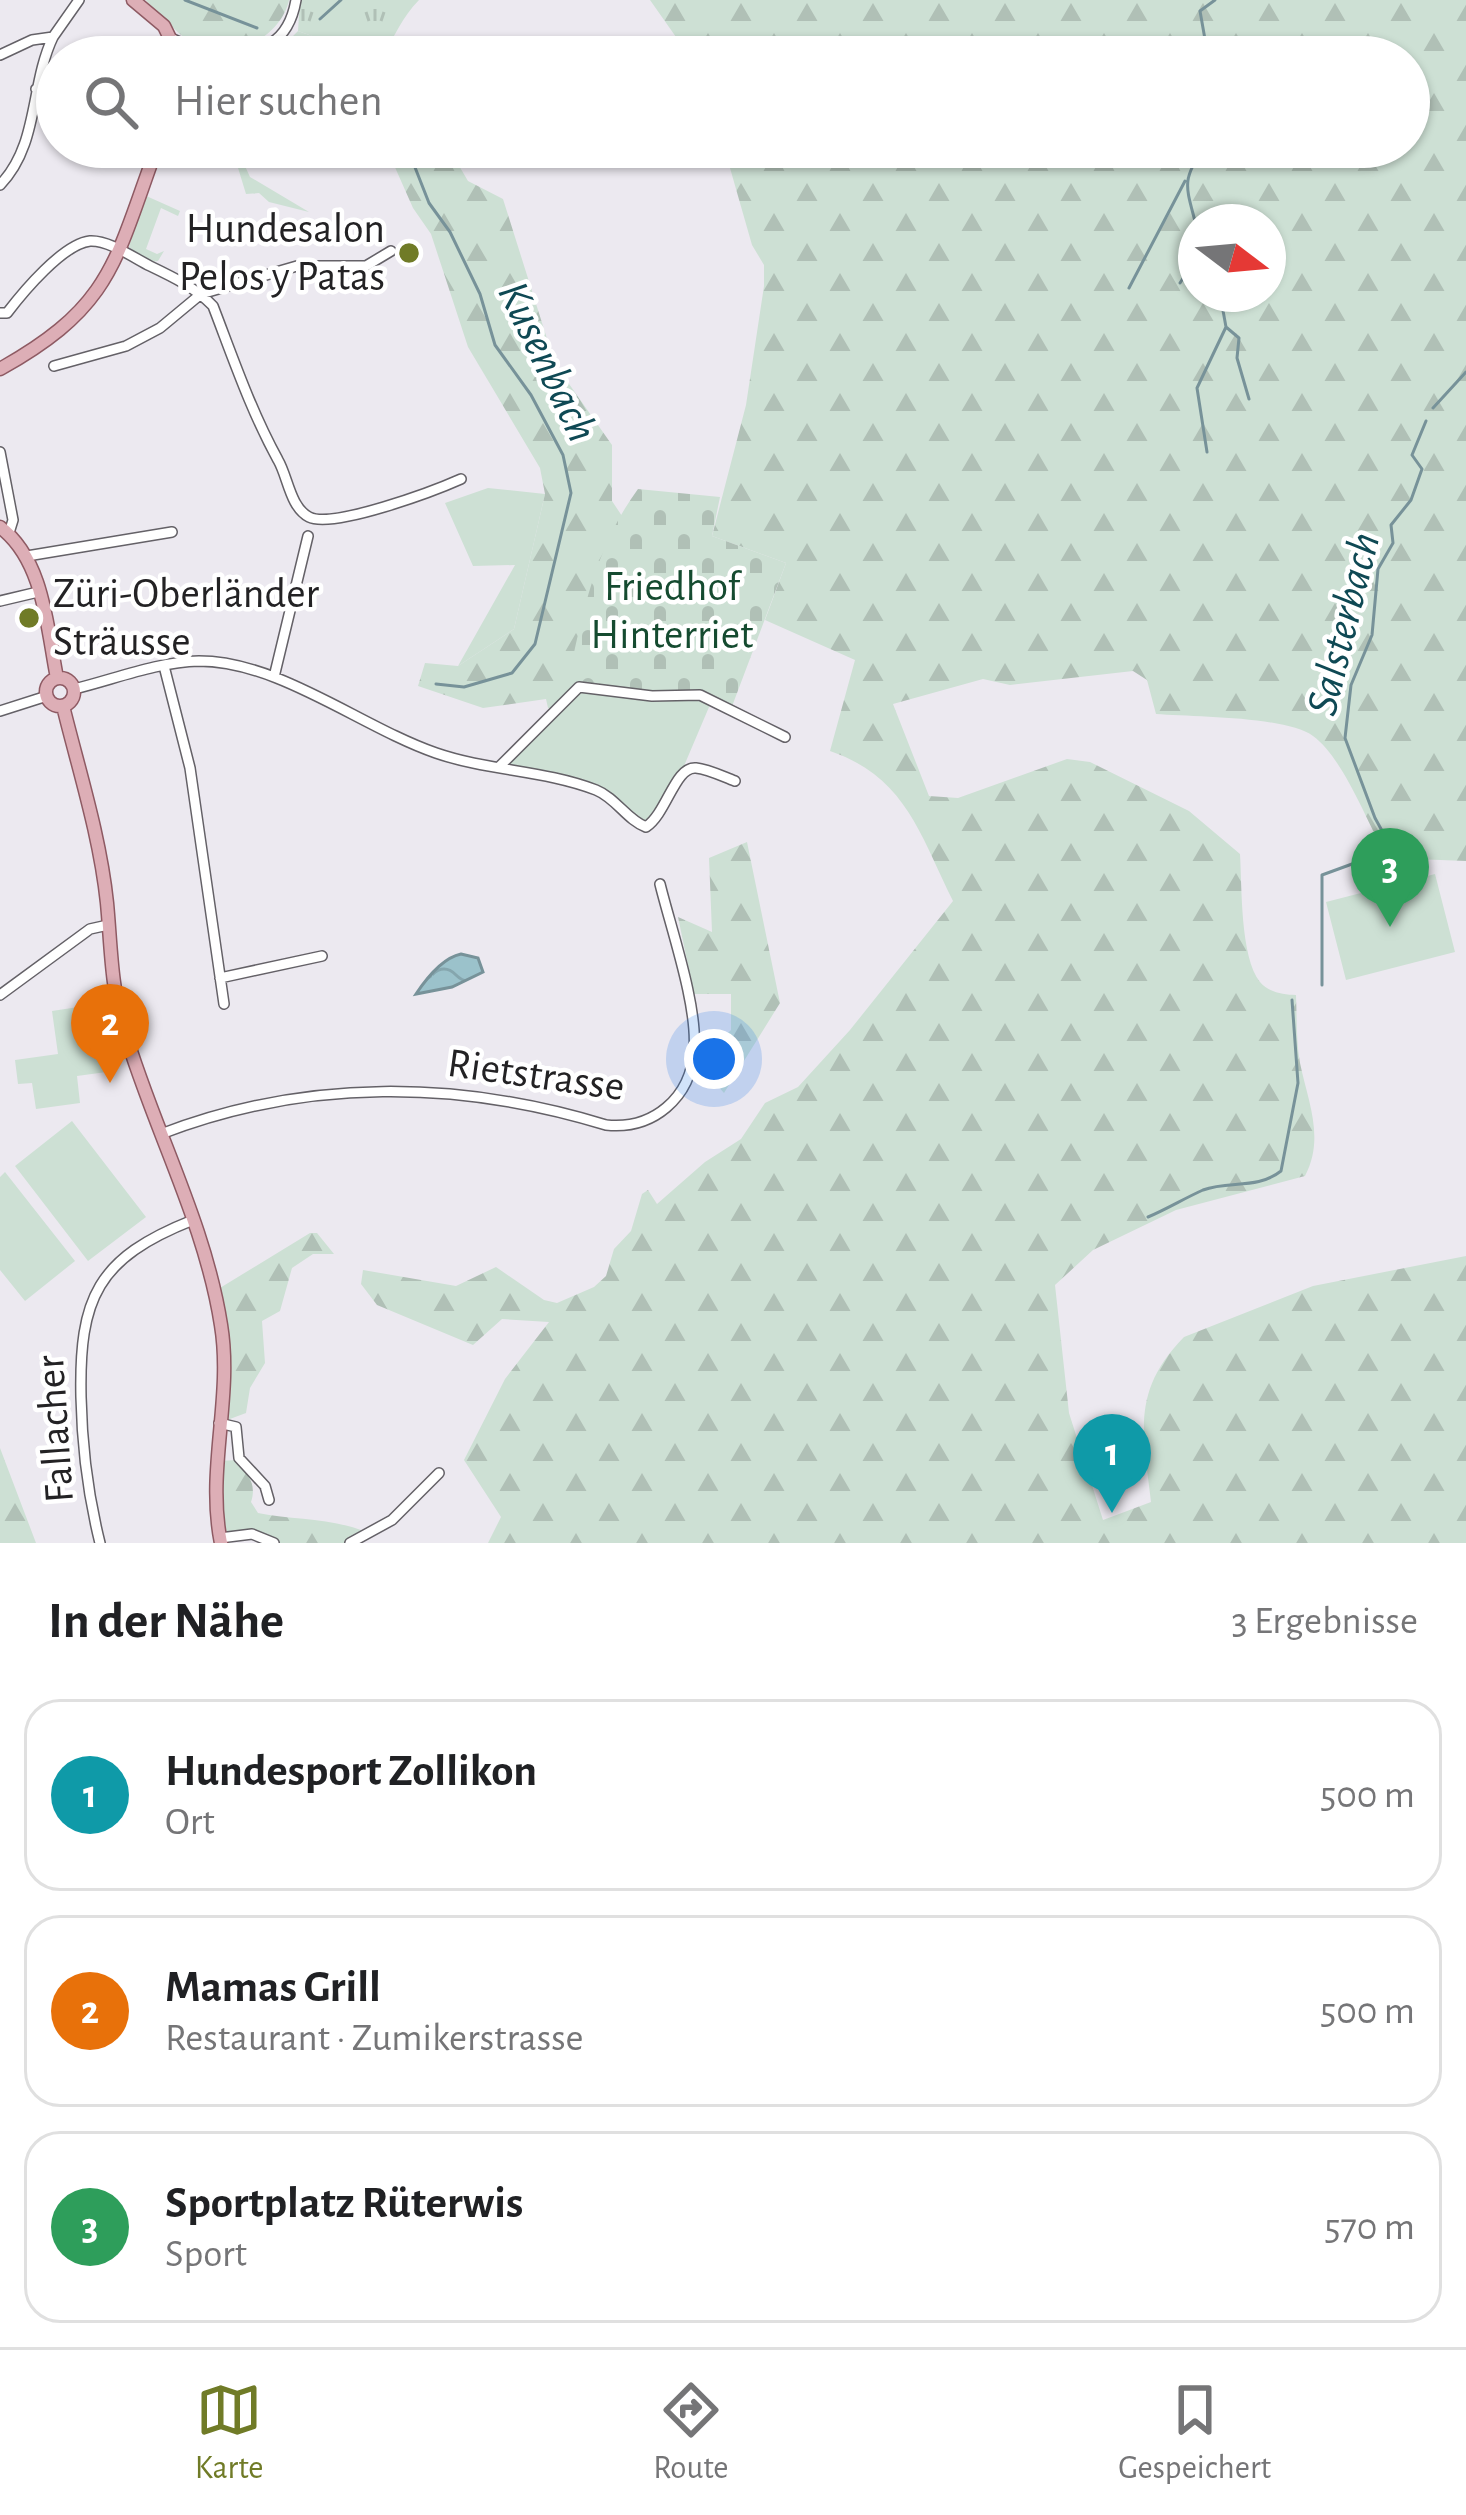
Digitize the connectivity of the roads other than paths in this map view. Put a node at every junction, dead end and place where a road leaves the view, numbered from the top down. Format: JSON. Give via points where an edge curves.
{"nodes":[{"id":1,"x":79,"y":0,"type":"edge"},
{"id":2,"x":133,"y":0,"type":"edge"},
{"id":3,"x":296,"y":0,"type":"edge"},
{"id":4,"x":54,"y":36,"type":"edge"},
{"id":5,"x":171,"y":36,"type":"edge"},
{"id":6,"x":281,"y":36,"type":"edge"},
{"id":7,"x":36,"y":39,"type":"edge"},
{"id":8,"x":0,"y":55,"type":"edge"},
{"id":9,"x":36,"y":89,"type":"edge"},
{"id":10,"x":149,"y":168,"type":"edge"},
{"id":11,"x":0,"y":185,"type":"edge"},
{"id":12,"x":119,"y":250,"type":"junction"},
{"id":13,"x":391,"y":250,"type":"dead end"},
{"id":14,"x":201,"y":294,"type":"junction"},
{"id":15,"x":0,"y":313,"type":"edge"},
{"id":16,"x":54,"y":367,"type":"dead end"},
{"id":17,"x":0,"y":369,"type":"edge"},
{"id":18,"x":0,"y":452,"type":"edge"},
{"id":19,"x":461,"y":479,"type":"dead end"},
{"id":20,"x":4,"y":530,"type":"edge"},
{"id":21,"x":172,"y":532,"type":"dead end"},
{"id":22,"x":308,"y":536,"type":"dead end"},
{"id":23,"x":27,"y":556,"type":"junction"},
{"id":24,"x":38,"y":592,"type":"junction"},
{"id":25,"x":0,"y":601,"type":"edge"},
{"id":26,"x":164,"y":666,"type":"junction"},
{"id":27,"x":274,"y":677,"type":"junction"},
{"id":28,"x":57,"y":678,"type":"junction"},
{"id":29,"x":74,"y":688,"type":"junction"},
{"id":30,"x":47,"y":696,"type":"junction"},
{"id":31,"x":63,"y":706,"type":"junction"},
{"id":32,"x":0,"y":711,"type":"edge"},
{"id":33,"x":785,"y":737,"type":"dead end"},
{"id":34,"x":499,"y":767,"type":"junction"},
{"id":35,"x":735,"y":781,"type":"dead end"},
{"id":36,"x":660,"y":884,"type":"dead end"},
{"id":37,"x":108,"y":925,"type":"junction"},
{"id":38,"x":322,"y":956,"type":"dead end"},
{"id":39,"x":220,"y":978,"type":"junction"},
{"id":40,"x":0,"y":995,"type":"edge"},
{"id":41,"x":224,"y":1004,"type":"dead end"},
{"id":42,"x":161,"y":1134,"type":"junction"},
{"id":43,"x":193,"y":1220,"type":"junction"},
{"id":44,"x":219,"y":1423,"type":"junction"},
{"id":45,"x":439,"y":1473,"type":"dead end"},
{"id":46,"x":269,"y":1500,"type":"dead end"},
{"id":47,"x":220,"y":1540,"type":"edge"},
{"id":48,"x":100,"y":1543,"type":"edge"},
{"id":49,"x":274,"y":1543,"type":"edge"},
{"id":50,"x":350,"y":1543,"type":"edge"}],
"edges":[{"from":1,"to":4,"type":"street"},
{"from":2,"to":5,"type":"main road"},
{"from":3,"to":6,"type":"street"},
{"from":7,"to":8,"type":"street"},
{"from":9,"to":11,"type":"street","via":[[23,150]]},
{"from":10,"to":12,"type":"main road"},
{"from":12,"to":14,"type":"street"},
{"from":12,"to":15,"type":"street","via":[[86,241]]},
{"from":12,"to":17,"type":"main road","via":[[74,321]]},
{"from":13,"to":14,"type":"street","via":[[365,266],[297,266]]},
{"from":14,"to":16,"type":"street","via":[[126,346]]},
{"from":14,"to":19,"type":"street","via":[[213,306],[262,435],[310,518],[351,514]]},
{"from":18,"to":20,"type":"street","via":[[13,520]]},
{"from":20,"to":23,"type":"main road"},
{"from":21,"to":23,"type":"street"},
{"from":22,"to":27,"type":"street"},
{"from":23,"to":24,"type":"main road"},
{"from":24,"to":25,"type":"street"},
{"from":24,"to":28,"type":"main road"},
{"from":26,"to":27,"type":"street","via":[[200,661]]},
{"from":26,"to":29,"type":"street"},
{"from":26,"to":39,"type":"street","via":[[190,768]]},
{"from":27,"to":34,"type":"street","via":[[392,736]]},
{"from":28,"to":29,"type":"main road"},
{"from":28,"to":30,"type":"main road"},
{"from":29,"to":31,"type":"main road"},
{"from":30,"to":31,"type":"main road"},
{"from":30,"to":32,"type":"street"},
{"from":31,"to":37,"type":"main road"},
{"from":33,"to":34,"type":"street","via":[[700,695],[579,687]]},
{"from":34,"to":35,"type":"street","via":[[605,794],[646,827],[687,769]]},
{"from":36,"to":42,"type":"street","name":"Rietstrasse","via":[[694,1050],[678,1096],[647,1120],[605,1125],[514,1102],[391,1089],[261,1103]]},
{"from":37,"to":40,"type":"street","via":[[90,928]]},
{"from":37,"to":42,"type":"main road","via":[[124,1029]]},
{"from":38,"to":39,"type":"street"},
{"from":39,"to":41,"type":"street"},
{"from":42,"to":43,"type":"main road"},
{"from":43,"to":44,"type":"main road","via":[[220,1320]]},
{"from":43,"to":48,"type":"street","name":"Fallacher","via":[[126,1256],[91,1300],[83,1324],[82,1424]]},
{"from":44,"to":46,"type":"street","via":[[236,1427],[238,1458]]},
{"from":44,"to":47,"type":"main road"},
{"from":45,"to":50,"type":"street","via":[[392,1520]]},
{"from":47,"to":49,"type":"street","via":[[252,1534]]}]}
